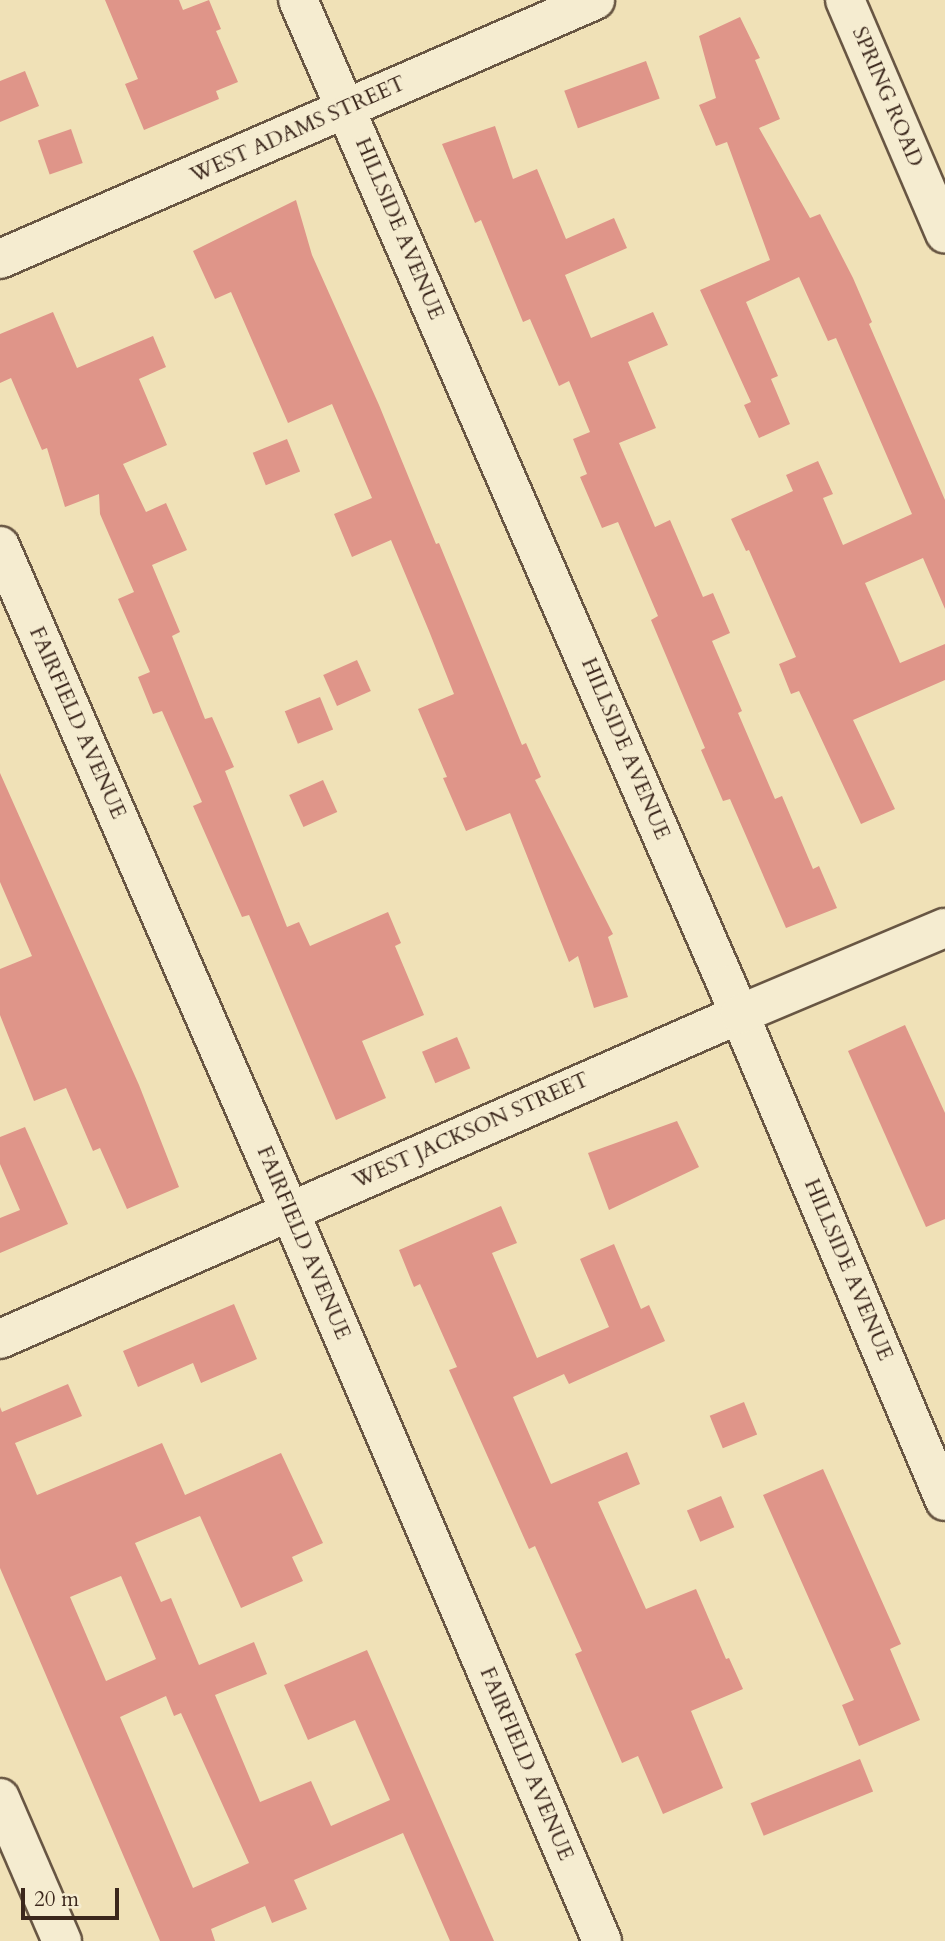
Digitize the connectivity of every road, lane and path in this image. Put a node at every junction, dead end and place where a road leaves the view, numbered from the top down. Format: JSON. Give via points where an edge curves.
{"nodes":[{"id":1,"x":299,"y":0,"type":"edge"},
{"id":2,"x":595,"y":0,"type":"edge"},
{"id":3,"x":845,"y":0,"type":"edge"},
{"id":4,"x":346,"y":108,"type":"junction"},
{"id":5,"x":945,"y":233,"type":"edge"},
{"id":6,"x":0,"y":259,"type":"edge"},
{"id":7,"x":0,"y":546,"type":"edge"},
{"id":8,"x":945,"y":928,"type":"edge"},
{"id":9,"x":740,"y":1014,"type":"junction"},
{"id":10,"x":289,"y":1210,"type":"junction"},
{"id":11,"x":0,"y":1339,"type":"edge"},
{"id":12,"x":945,"y":1501,"type":"edge"},
{"id":13,"x":0,"y":1798,"type":"edge"},
{"id":14,"x":62,"y":1941,"type":"edge"},
{"id":15,"x":602,"y":1941,"type":"edge"}],
"edges":[{"from":1,"to":4,"type":"street","name":"HILLSIDE AVENUE"},
{"from":2,"to":4,"type":"street","name":"WEST ADAMS STREET"},
{"from":3,"to":5,"type":"street","name":"SPRING ROAD"},
{"from":4,"to":6,"type":"street","name":"WEST ADAMS STREET"},
{"from":4,"to":9,"type":"street","name":"HILLSIDE AVENUE"},
{"from":7,"to":10,"type":"street","name":"FAIRFIELD AVENUE"},
{"from":8,"to":9,"type":"street","name":"WEST JACKSON STREET"},
{"from":9,"to":10,"type":"street","name":"WEST JACKSON STREET"},
{"from":9,"to":12,"type":"street","name":"HILLSIDE AVENUE"},
{"from":10,"to":11,"type":"street","name":"WEST JACKSON STREET"},
{"from":10,"to":15,"type":"street","name":"FAIRFIELD AVENUE"},
{"from":13,"to":14,"type":"street"}]}
